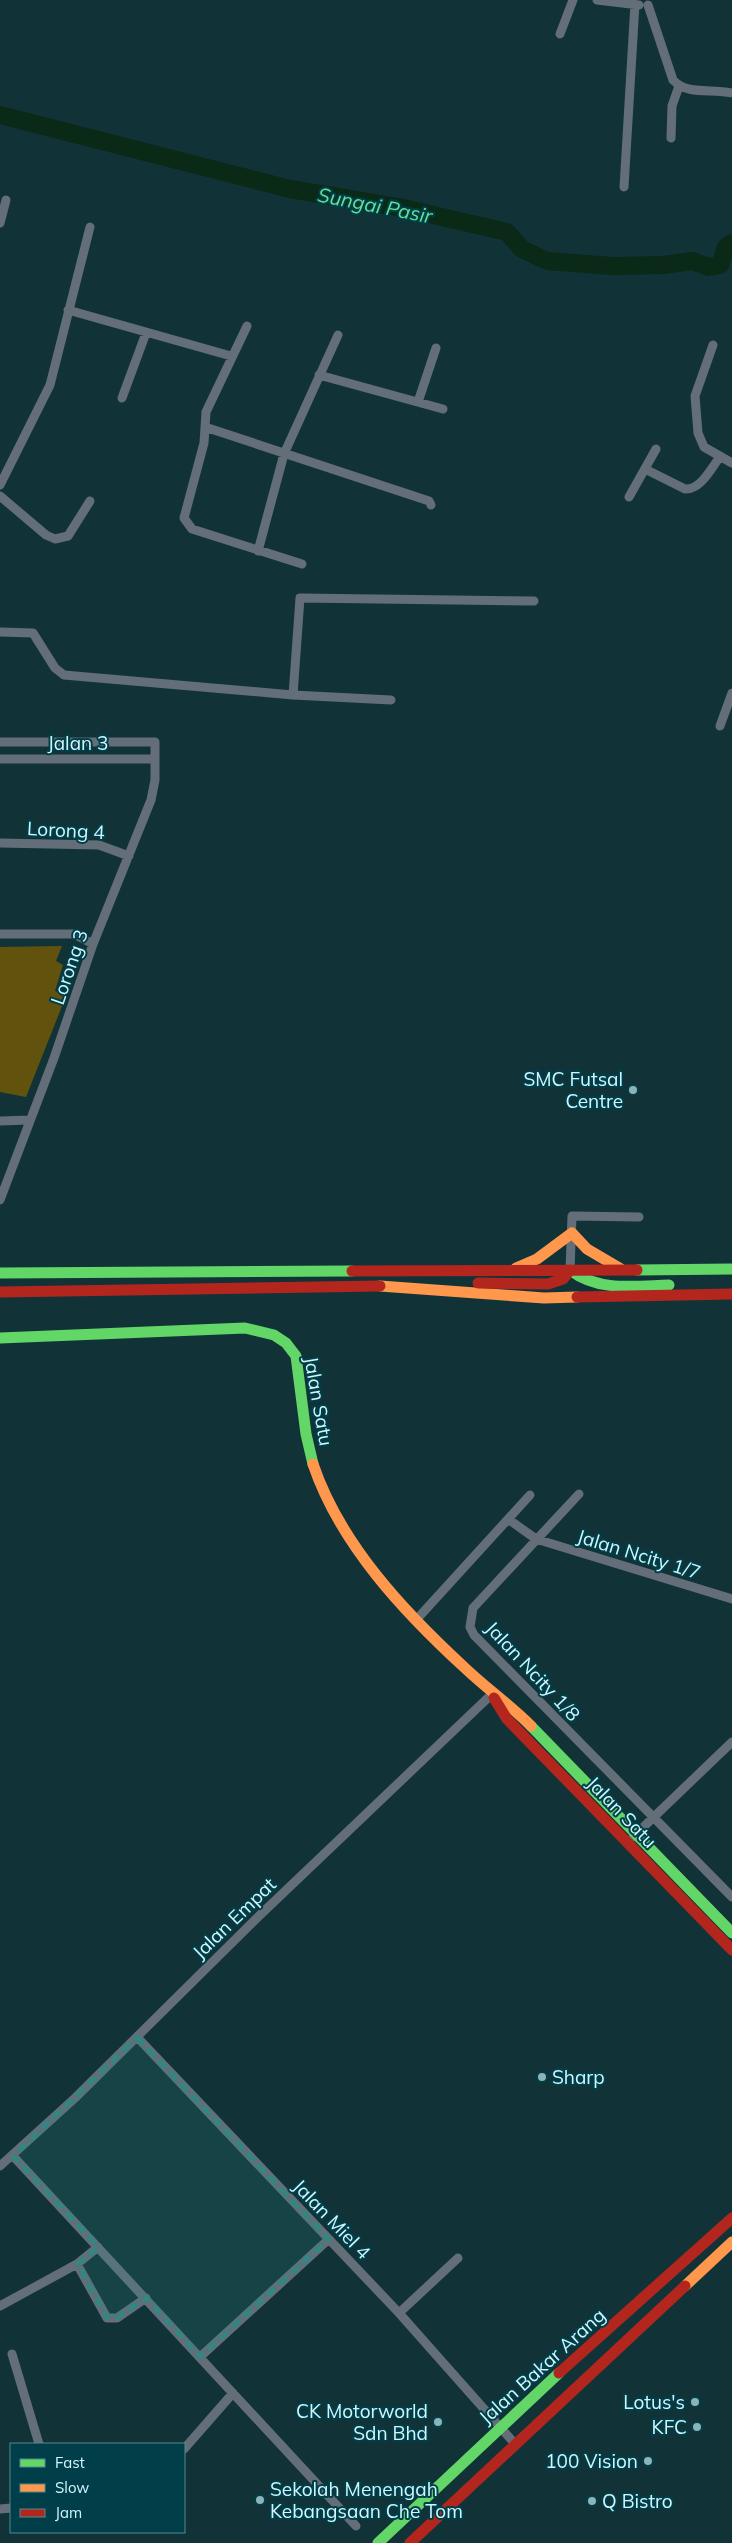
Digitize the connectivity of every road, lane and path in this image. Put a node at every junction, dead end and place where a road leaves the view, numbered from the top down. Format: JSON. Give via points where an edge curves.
{"nodes":[{"id":1,"x":573,"y":0,"type":"edge"},
{"id":2,"x":597,"y":0,"type":"edge"},
{"id":3,"x":648,"y":3,"type":"edge"},
{"id":4,"x":635,"y":4,"type":"junction"},
{"id":5,"x":560,"y":34,"type":"dead end"},
{"id":6,"x":679,"y":86,"type":"junction"},
{"id":7,"x":732,"y":93,"type":"edge"},
{"id":8,"x":672,"y":138,"type":"dead end"},
{"id":9,"x":624,"y":187,"type":"dead end"},
{"id":10,"x":6,"y":200,"type":"dead end"},
{"id":11,"x":0,"y":223,"type":"edge"},
{"id":12,"x":90,"y":228,"type":"dead end"},
{"id":13,"x":68,"y":310,"type":"junction"},
{"id":14,"x":247,"y":326,"type":"dead end"},
{"id":15,"x":146,"y":333,"type":"junction"},
{"id":16,"x":338,"y":336,"type":"dead end"},
{"id":17,"x":714,"y":345,"type":"dead end"},
{"id":18,"x":436,"y":348,"type":"dead end"},
{"id":19,"x":231,"y":356,"type":"junction"},
{"id":20,"x":319,"y":375,"type":"junction"},
{"id":21,"x":122,"y":398,"type":"dead end"},
{"id":22,"x":418,"y":402,"type":"junction"},
{"id":23,"x":443,"y":409,"type":"dead end"},
{"id":24,"x":205,"y":427,"type":"junction"},
{"id":25,"x":656,"y":450,"type":"dead end"},
{"id":26,"x":284,"y":454,"type":"junction"},
{"id":27,"x":720,"y":457,"type":"junction"},
{"id":28,"x":732,"y":463,"type":"edge"},
{"id":29,"x":644,"y":469,"type":"junction"},
{"id":30,"x":0,"y":485,"type":"edge"},
{"id":31,"x":0,"y":496,"type":"edge"},
{"id":32,"x":629,"y":497,"type":"dead end"},
{"id":33,"x":90,"y":501,"type":"dead end"},
{"id":34,"x":431,"y":504,"type":"dead end"},
{"id":35,"x":258,"y":551,"type":"junction"},
{"id":36,"x":302,"y":564,"type":"dead end"},
{"id":37,"x":534,"y":601,"type":"dead end"},
{"id":38,"x":0,"y":632,"type":"edge"},
{"id":39,"x":732,"y":693,"type":"edge"},
{"id":40,"x":293,"y":695,"type":"junction"},
{"id":41,"x":391,"y":700,"type":"dead end"},
{"id":42,"x":720,"y":726,"type":"dead end"},
{"id":43,"x":0,"y":742,"type":"edge"},
{"id":44,"x":0,"y":759,"type":"edge"},
{"id":45,"x":155,"y":759,"type":"junction"},
{"id":46,"x":0,"y":844,"type":"edge"},
{"id":47,"x":129,"y":856,"type":"junction"},
{"id":48,"x":0,"y":934,"type":"edge"},
{"id":49,"x":94,"y":944,"type":"junction"},
{"id":50,"x":0,"y":1120,"type":"edge"},
{"id":51,"x":29,"y":1120,"type":"junction"},
{"id":52,"x":0,"y":1200,"type":"edge"},
{"id":53,"x":639,"y":1217,"type":"dead end"},
{"id":54,"x":572,"y":1233,"type":"junction"},
{"id":55,"x":621,"y":1269,"type":"junction"},
{"id":56,"x":732,"y":1269,"type":"edge"},
{"id":57,"x":570,"y":1270,"type":"junction"},
{"id":58,"x":509,"y":1271,"type":"junction"},
{"id":59,"x":0,"y":1273,"type":"edge"},
{"id":60,"x":379,"y":1286,"type":"junction"},
{"id":61,"x":0,"y":1292,"type":"edge"},
{"id":62,"x":732,"y":1294,"type":"edge"},
{"id":63,"x":0,"y":1338,"type":"edge"},
{"id":64,"x":579,"y":1494,"type":"dead end"},
{"id":65,"x":530,"y":1495,"type":"dead end"},
{"id":66,"x":508,"y":1519,"type":"junction"},
{"id":67,"x":536,"y":1539,"type":"junction"},
{"id":68,"x":732,"y":1599,"type":"edge"},
{"id":69,"x":417,"y":1619,"type":"junction"},
{"id":70,"x":492,"y":1694,"type":"junction"},
{"id":71,"x":730,"y":1747,"type":"edge"},
{"id":72,"x":652,"y":1817,"type":"junction"},
{"id":73,"x":636,"y":1833,"type":"junction"},
{"id":74,"x":627,"y":1842,"type":"junction"},
{"id":75,"x":732,"y":1897,"type":"edge"},
{"id":76,"x":732,"y":1933,"type":"edge"},
{"id":77,"x":732,"y":1950,"type":"edge"},
{"id":78,"x":137,"y":2037,"type":"junction"},
{"id":79,"x":14,"y":2156,"type":"junction"},
{"id":80,"x":0,"y":2166,"type":"edge"},
{"id":81,"x":732,"y":2218,"type":"edge"},
{"id":82,"x":329,"y":2239,"type":"junction"},
{"id":83,"x":731,"y":2243,"type":"edge"},
{"id":84,"x":98,"y":2247,"type":"junction"},
{"id":85,"x":458,"y":2258,"type":"dead end"},
{"id":86,"x":77,"y":2264,"type":"junction"},
{"id":87,"x":146,"y":2298,"type":"junction"},
{"id":88,"x":0,"y":2306,"type":"edge"},
{"id":89,"x":399,"y":2312,"type":"junction"},
{"id":90,"x":12,"y":2354,"type":"dead end"},
{"id":91,"x":200,"y":2357,"type":"junction"},
{"id":92,"x":233,"y":2392,"type":"junction"},
{"id":93,"x":500,"y":2428,"type":"junction"},
{"id":94,"x":39,"y":2443,"type":"edge"},
{"id":95,"x":516,"y":2445,"type":"junction"},
{"id":96,"x":185,"y":2448,"type":"edge"},
{"id":97,"x":356,"y":2526,"type":"dead end"},
{"id":98,"x":378,"y":2543,"type":"edge"},
{"id":99,"x":410,"y":2543,"type":"edge"}],
"edges":[{"from":1,"to":5,"type":"street"},
{"from":2,"to":4,"type":"street"},
{"from":3,"to":4,"type":"street"},
{"from":3,"to":6,"type":"street","via":[[673,80]]},
{"from":4,"to":9,"type":"street"},
{"from":6,"to":7,"type":"street"},
{"from":6,"to":8,"type":"street","via":[[672,106]]},
{"from":10,"to":11,"type":"street"},
{"from":12,"to":13,"type":"street"},
{"from":13,"to":15,"type":"street"},
{"from":13,"to":30,"type":"street","via":[[50,385]]},
{"from":14,"to":19,"type":"street"},
{"from":15,"to":19,"type":"street"},
{"from":15,"to":21,"type":"street"},
{"from":16,"to":20,"type":"street"},
{"from":17,"to":27,"type":"street","via":[[696,388],[695,402],[699,441]]},
{"from":18,"to":22,"type":"street"},
{"from":19,"to":24,"type":"street","via":[[206,412]]},
{"from":20,"to":22,"type":"street"},
{"from":20,"to":26,"type":"street"},
{"from":22,"to":23,"type":"street"},
{"from":24,"to":26,"type":"street"},
{"from":24,"to":35,"type":"street","via":[[185,521],[192,529]]},
{"from":25,"to":29,"type":"street"},
{"from":26,"to":34,"type":"street"},
{"from":26,"to":35,"type":"street"},
{"from":27,"to":28,"type":"street"},
{"from":27,"to":29,"type":"street","via":[[691,489]]},
{"from":29,"to":32,"type":"street"},
{"from":31,"to":33,"type":"street","via":[[55,539],[68,536]]},
{"from":35,"to":36,"type":"street"},
{"from":37,"to":40,"type":"street","via":[[300,598]]},
{"from":38,"to":40,"type":"street","via":[[33,633],[55,668],[64,674]]},
{"from":39,"to":42,"type":"street"},
{"from":40,"to":41,"type":"street"},
{"from":43,"to":45,"type":"street","name":"Lorong 3","via":[[155,742]]},
{"from":44,"to":45,"type":"street","name":"Jalan 3"},
{"from":45,"to":47,"type":"street","name":"Lorong 3","via":[[151,800]]},
{"from":46,"to":47,"type":"street","name":"Lorong 4","via":[[100,845]]},
{"from":47,"to":49,"type":"street","name":"Lorong 3"},
{"from":48,"to":49,"type":"street","via":[[74,934]]},
{"from":49,"to":51,"type":"street","name":"Lorong 3"},
{"from":50,"to":51,"type":"street"},
{"from":51,"to":52,"type":"street","name":"Lorong 3"},
{"from":53,"to":54,"type":"street","via":[[572,1216]]},
{"from":54,"to":55,"type":"main road","via":[[587,1248]]},
{"from":54,"to":57,"type":"street"},
{"from":54,"to":58,"type":"main road","via":[[537,1259]]},
{"from":55,"to":56,"type":"main road"},
{"from":55,"to":57,"type":"main road"},
{"from":57,"to":58,"type":"main road"},
{"from":57,"to":60,"type":"main road","via":[[563,1279],[548,1284],[419,1283]]},
{"from":57,"to":62,"type":"main road","via":[[585,1282],[678,1285]]},
{"from":58,"to":59,"type":"main road"},
{"from":60,"to":61,"type":"main road"},
{"from":60,"to":62,"type":"main road","via":[[544,1298]]},
{"from":63,"to":69,"type":"main road","name":"Jalan Satu","via":[[245,1328],[278,1335],[296,1356],[308,1446],[326,1499],[354,1544]]},
{"from":64,"to":67,"type":"street"},
{"from":65,"to":66,"type":"street"},
{"from":66,"to":67,"type":"street","name":"Jalan Ncity 1/7"},
{"from":66,"to":69,"type":"street"},
{"from":67,"to":68,"type":"street","name":"Jalan Ncity 1/7"},
{"from":67,"to":72,"type":"street","name":"Jalan Ncity 1/8","via":[[473,1608],[470,1627],[474,1635]]},
{"from":69,"to":70,"type":"main road","name":"Jalan Satu"},
{"from":70,"to":73,"type":"main road","name":"Jalan Satu","via":[[517,1712]]},
{"from":70,"to":74,"type":"main road","name":"Jalan Satu","via":[[507,1719]]},
{"from":70,"to":78,"type":"street","name":"Jalan Empat"},
{"from":71,"to":72,"type":"street"},
{"from":72,"to":73,"type":"street"},
{"from":72,"to":75,"type":"street"},
{"from":73,"to":74,"type":"street"},
{"from":73,"to":76,"type":"main road","name":"Jalan Satu"},
{"from":74,"to":77,"type":"main road","name":"Jalan Satu"},
{"from":78,"to":79,"type":"street","name":"Jalan Empat"},
{"from":78,"to":82,"type":"street","name":"Jalan Miel 4"},
{"from":79,"to":80,"type":"street","name":"Jalan Empat"},
{"from":79,"to":84,"type":"street"},
{"from":81,"to":93,"type":"main road","name":"Jalan Bakar Arang"},
{"from":82,"to":89,"type":"street","name":"Jalan Miel 4"},
{"from":82,"to":91,"type":"street"},
{"from":83,"to":95,"type":"main road","name":"Jalan Bakar Arang"},
{"from":84,"to":86,"type":"street"},
{"from":84,"to":87,"type":"street"},
{"from":85,"to":89,"type":"street"},
{"from":86,"to":87,"type":"street","via":[[107,2318],[117,2318]]},
{"from":86,"to":88,"type":"street"},
{"from":87,"to":91,"type":"street"},
{"from":89,"to":93,"type":"street","name":"Jalan Miel 4"},
{"from":90,"to":94,"type":"street"},
{"from":91,"to":92,"type":"street"},
{"from":92,"to":96,"type":"street"},
{"from":92,"to":97,"type":"street"},
{"from":93,"to":95,"type":"street","name":"Jalan Miel 4"},
{"from":93,"to":98,"type":"main road","name":"Jalan Bakar Arang"},
{"from":95,"to":99,"type":"main road","name":"Jalan Bakar Arang"}]}
